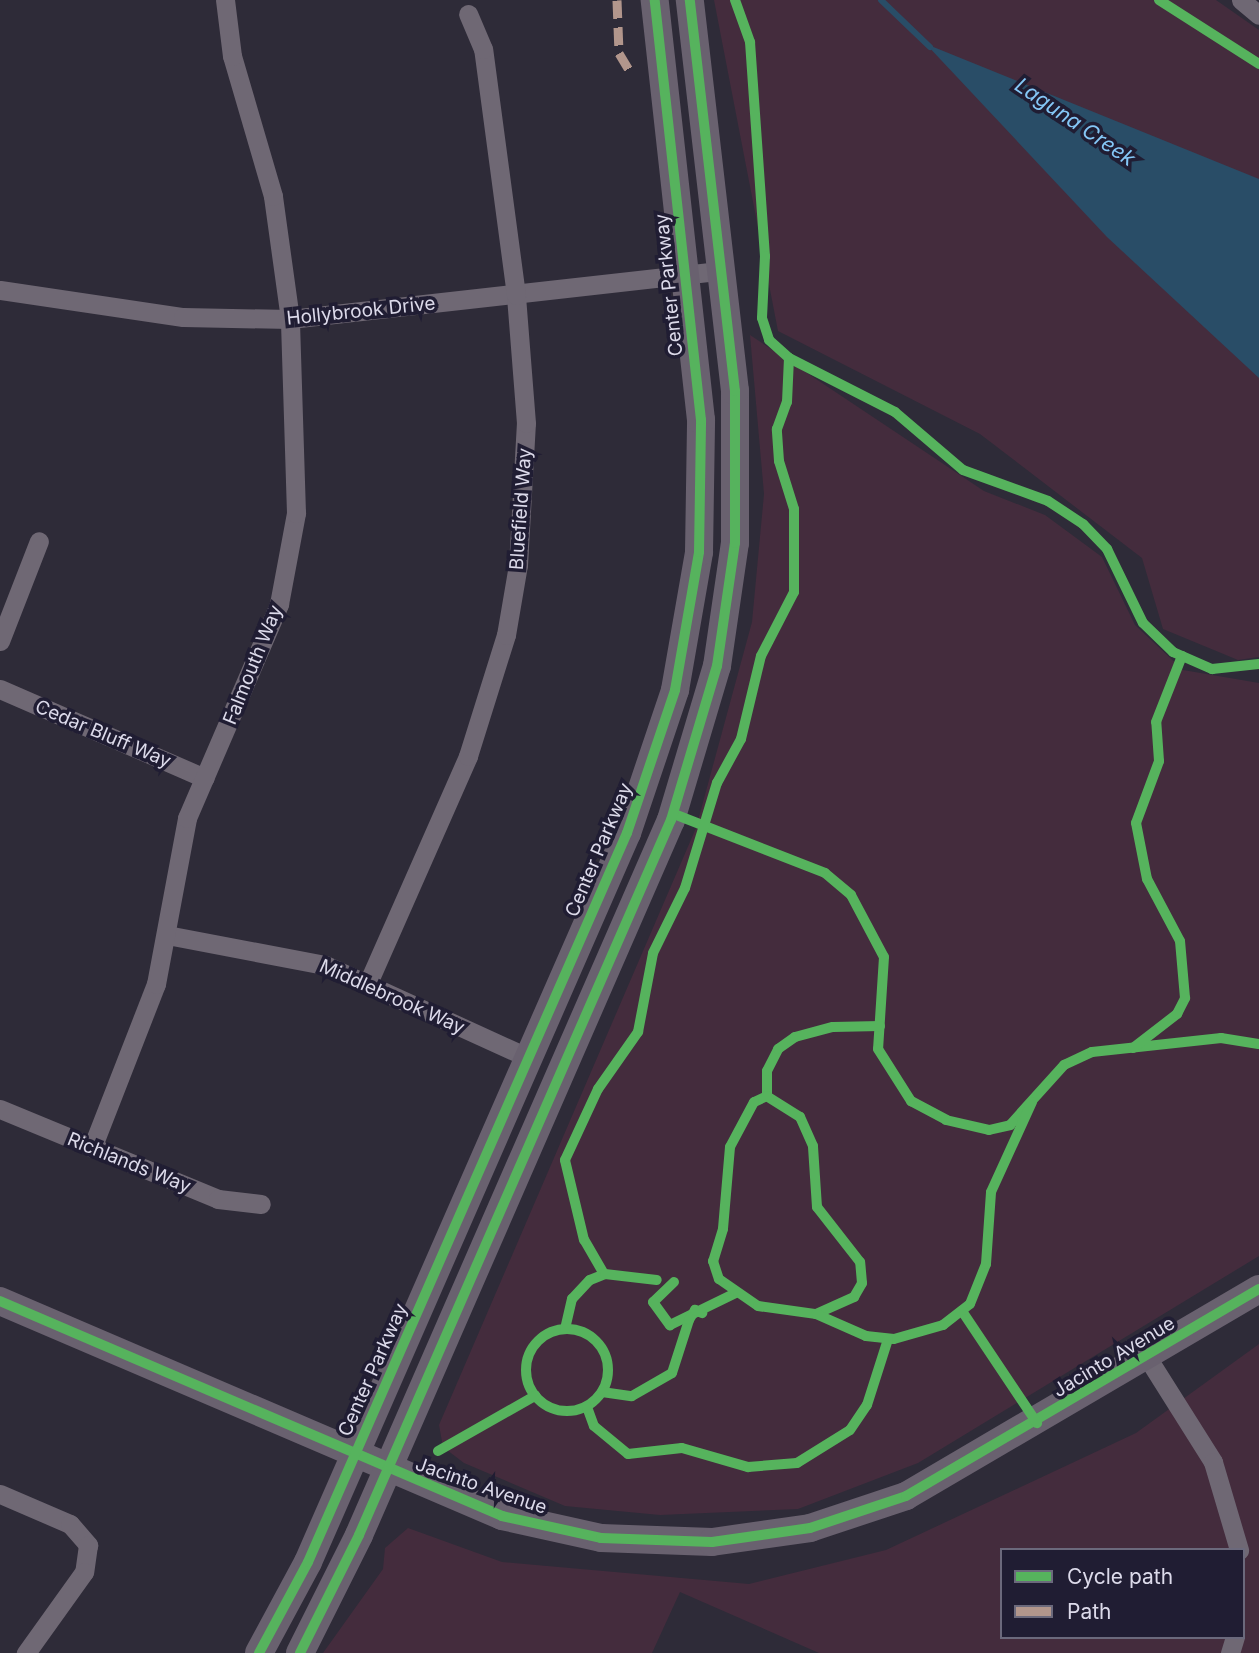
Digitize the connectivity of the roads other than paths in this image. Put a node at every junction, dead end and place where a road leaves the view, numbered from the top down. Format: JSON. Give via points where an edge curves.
{"nodes":[{"id":1,"x":225,"y":0,"type":"edge"},
{"id":2,"x":655,"y":0,"type":"edge"},
{"id":3,"x":690,"y":0,"type":"edge"},
{"id":4,"x":1241,"y":0,"type":"edge"},
{"id":5,"x":468,"y":14,"type":"dead end"},
{"id":6,"x":1259,"y":15,"type":"edge"},
{"id":7,"x":721,"y":271,"type":"junction"},
{"id":8,"x":687,"y":276,"type":"junction"},
{"id":9,"x":0,"y":290,"type":"edge"},
{"id":10,"x":516,"y":295,"type":"junction"},
{"id":11,"x":290,"y":319,"type":"junction"},
{"id":12,"x":39,"y":541,"type":"dead end"},
{"id":13,"x":0,"y":641,"type":"edge"},
{"id":14,"x":0,"y":689,"type":"edge"},
{"id":15,"x":205,"y":778,"type":"junction"},
{"id":16,"x":167,"y":935,"type":"junction"},
{"id":17,"x":368,"y":983,"type":"junction"},
{"id":18,"x":529,"y":1059,"type":"junction"},
{"id":19,"x":0,"y":1109,"type":"edge"},
{"id":20,"x":92,"y":1148,"type":"junction"},
{"id":21,"x":261,"y":1204,"type":"dead end"},
{"id":22,"x":1259,"y":1289,"type":"edge"},
{"id":23,"x":0,"y":1301,"type":"edge"},
{"id":24,"x":1147,"y":1357,"type":"junction"},
{"id":25,"x":354,"y":1457,"type":"junction"},
{"id":26,"x":387,"y":1471,"type":"junction"},
{"id":27,"x":0,"y":1494,"type":"edge"},
{"id":28,"x":1238,"y":1548,"type":"edge"},
{"id":29,"x":26,"y":1653,"type":"edge"},
{"id":30,"x":259,"y":1653,"type":"edge"},
{"id":31,"x":300,"y":1653,"type":"edge"}],
"edges":[{"from":1,"to":11,"type":"street","name":"Falmouth Way","via":[[235,68],[273,196]]},
{"from":2,"to":8,"type":"main road","name":"Center Parkway"},
{"from":3,"to":7,"type":"main road"},
{"from":4,"to":6,"type":"street"},
{"from":5,"to":10,"type":"street","name":"Bluefield Way","via":[[483,49]]},
{"from":7,"to":8,"type":"street","name":"Hollybrook Drive"},
{"from":7,"to":26,"type":"main road","via":[[735,391],[735,543],[718,666],[695,755]]},
{"from":8,"to":10,"type":"street","name":"Hollybrook Drive"},
{"from":8,"to":18,"type":"main road","name":"Center Parkway","via":[[703,486],[690,623],[658,753]]},
{"from":9,"to":11,"type":"street","name":"Hollybrook Drive","via":[[183,317]]},
{"from":10,"to":11,"type":"street","name":"Hollybrook Drive"},
{"from":10,"to":17,"type":"street","name":"Bluefield Way","via":[[525,494],[506,635],[468,756]]},
{"from":11,"to":15,"type":"street","name":"Falmouth Way","via":[[299,471],[291,555],[265,643]]},
{"from":12,"to":13,"type":"street"},
{"from":14,"to":15,"type":"street","name":"Cedar Bluff Way"},
{"from":15,"to":16,"type":"street","name":"Falmouth Way","via":[[178,850]]},
{"from":16,"to":17,"type":"street","name":"Middlebrook Way","via":[[288,956]]},
{"from":16,"to":20,"type":"street","name":"Falmouth Way","via":[[156,984]]},
{"from":17,"to":18,"type":"street","name":"Middlebrook Way"},
{"from":18,"to":25,"type":"main road","name":"Center Parkway"},
{"from":19,"to":20,"type":"street","name":"Richlands Way"},
{"from":20,"to":21,"type":"street","name":"Richlands Way","via":[[218,1199]]},
{"from":22,"to":24,"type":"main road","name":"Jacinto Avenue"},
{"from":23,"to":25,"type":"main road","name":"Jacinto Avenue"},
{"from":24,"to":26,"type":"main road","name":"Jacinto Avenue","via":[[906,1496],[770,1536],[712,1542],[601,1538],[502,1516]]},
{"from":24,"to":28,"type":"street","via":[[1213,1462]]},
{"from":25,"to":26,"type":"main road","name":"Jacinto Avenue"},
{"from":25,"to":30,"type":"main road","name":"Center Parkway"},
{"from":26,"to":31,"type":"main road"},
{"from":27,"to":29,"type":"street","via":[[70,1524],[88,1545],[84,1572]]}]}
